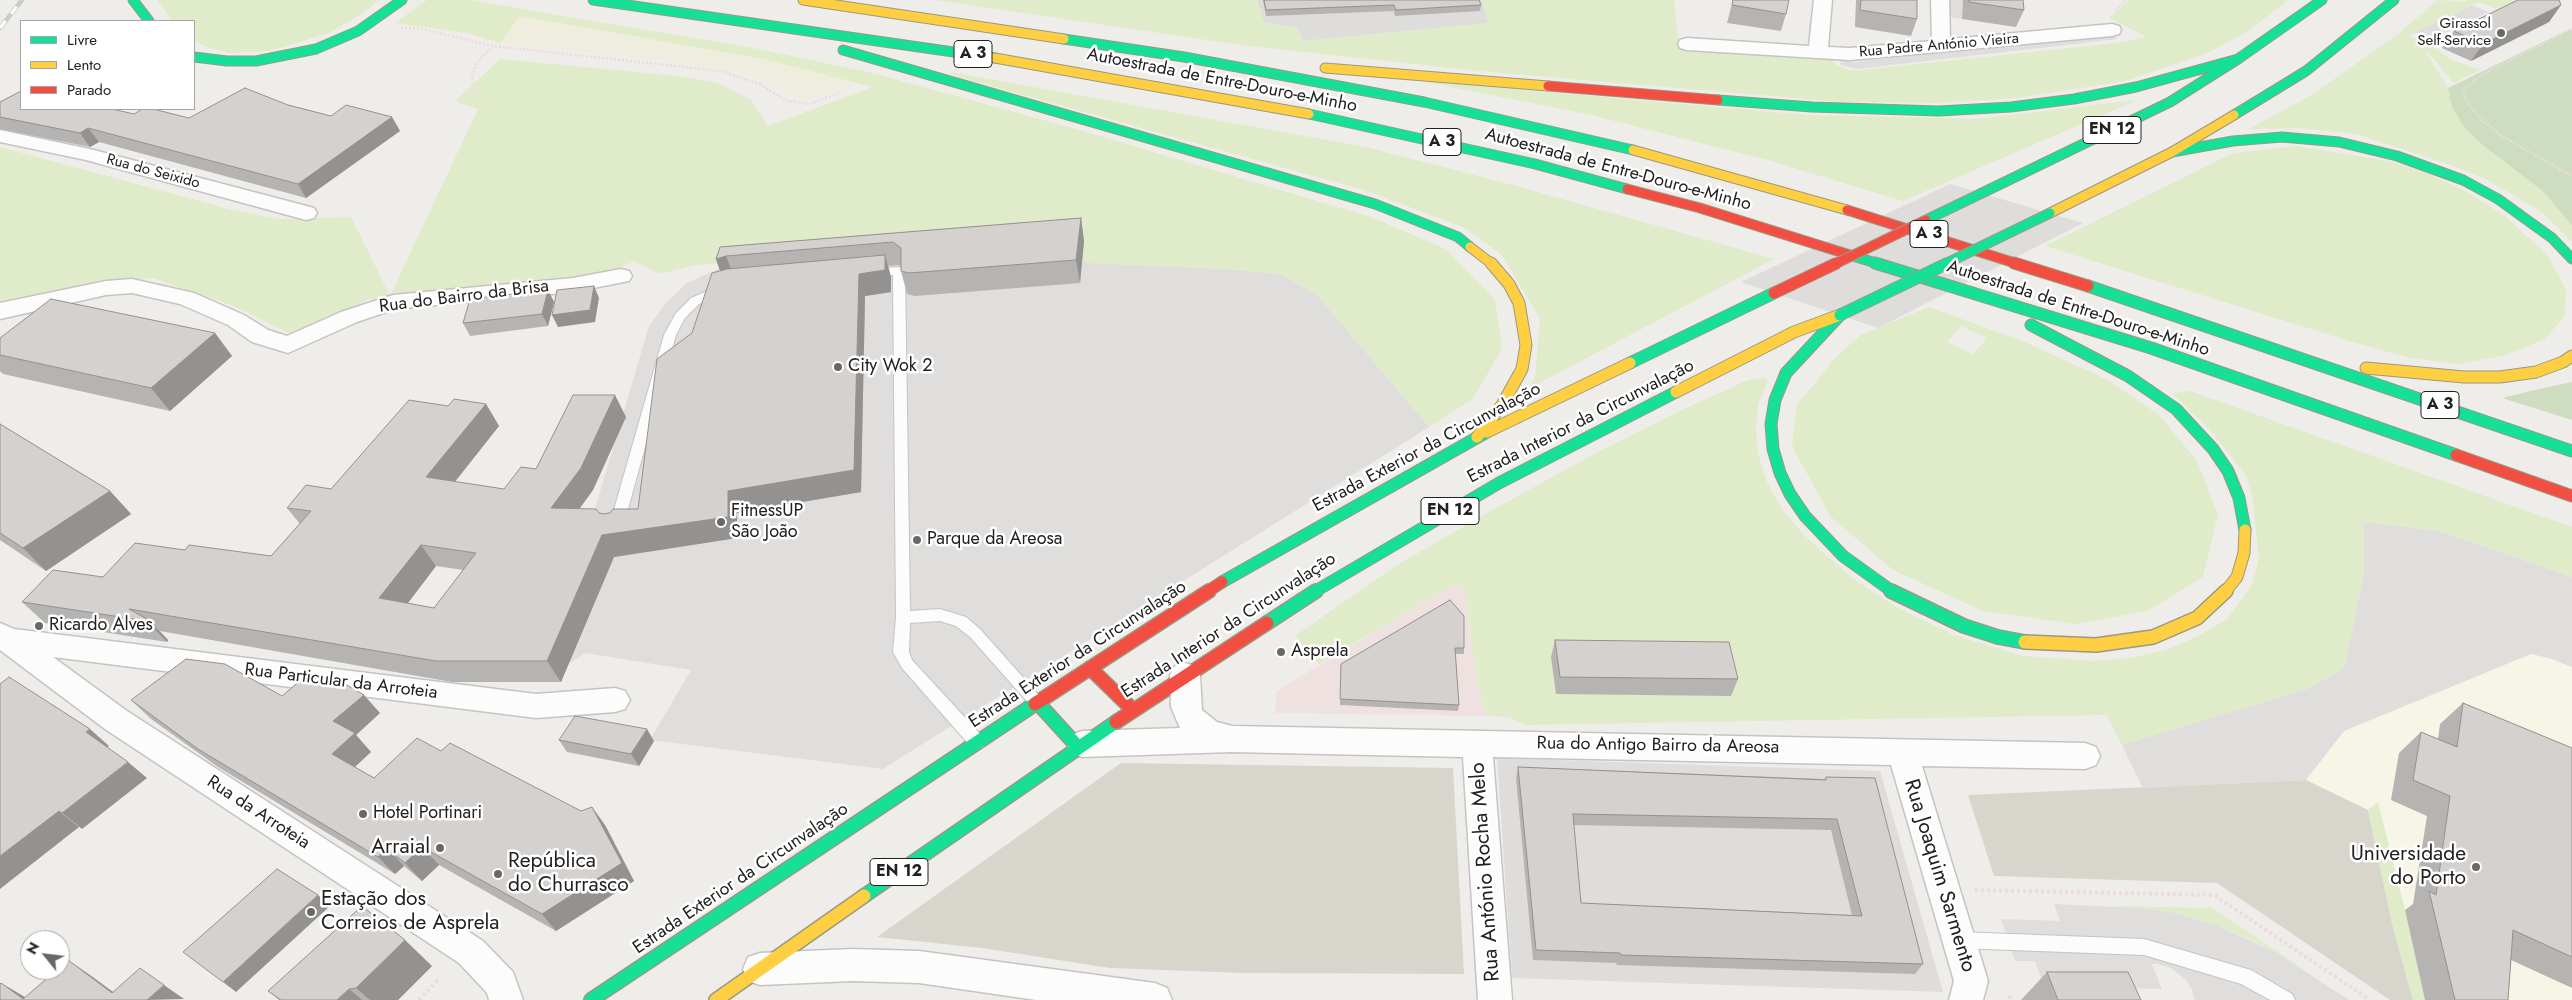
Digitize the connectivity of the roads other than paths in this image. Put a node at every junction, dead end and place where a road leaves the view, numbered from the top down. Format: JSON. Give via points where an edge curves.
{"nodes":[{"id":1,"x":133,"y":0,"type":"edge"},
{"id":2,"x":402,"y":0,"type":"edge"},
{"id":3,"x":593,"y":0,"type":"edge"},
{"id":4,"x":803,"y":0,"type":"edge"},
{"id":5,"x":1823,"y":0,"type":"edge"},
{"id":6,"x":1940,"y":0,"type":"edge"},
{"id":7,"x":2322,"y":0,"type":"edge"},
{"id":8,"x":2394,"y":0,"type":"edge"},
{"id":9,"x":148,"y":20,"type":"edge"},
{"id":10,"x":765,"y":26,"type":"junction"},
{"id":11,"x":2112,"y":30,"type":"dead end"},
{"id":12,"x":1687,"y":44,"type":"dead end"},
{"id":13,"x":1941,"y":46,"type":"junction"},
{"id":14,"x":1818,"y":52,"type":"junction"},
{"id":15,"x":195,"y":57,"type":"edge"},
{"id":16,"x":1184,"y":57,"type":"junction"},
{"id":17,"x":2238,"y":59,"type":"junction"},
{"id":18,"x":1293,"y":65,"type":"dead end"},
{"id":19,"x":1313,"y":67,"type":"dead end"},
{"id":20,"x":0,"y":136,"type":"edge"},
{"id":21,"x":2172,"y":152,"type":"junction"},
{"id":22,"x":306,"y":213,"type":"dead end"},
{"id":23,"x":2572,"y":259,"type":"edge"},
{"id":24,"x":860,"y":274,"type":"edge"},
{"id":25,"x":621,"y":276,"type":"dead end"},
{"id":26,"x":1941,"y":284,"type":"junction"},
{"id":27,"x":735,"y":285,"type":"edge"},
{"id":28,"x":0,"y":311,"type":"edge"},
{"id":29,"x":1840,"y":315,"type":"junction"},
{"id":30,"x":2572,"y":356,"type":"edge"},
{"id":31,"x":2308,"y":360,"type":"junction"},
{"id":32,"x":1477,"y":437,"type":"junction"},
{"id":33,"x":2572,"y":450,"type":"edge"},
{"id":34,"x":2572,"y":496,"type":"edge"},
{"id":35,"x":616,"y":528,"type":"edge"},
{"id":36,"x":903,"y":618,"type":"junction"},
{"id":37,"x":3,"y":640,"type":"edge"},
{"id":38,"x":1090,"y":668,"type":"junction"},
{"id":39,"x":1185,"y":675,"type":"junction"},
{"id":40,"x":615,"y":700,"type":"dead end"},
{"id":41,"x":1037,"y":702,"type":"junction"},
{"id":42,"x":1133,"y":710,"type":"junction"},
{"id":43,"x":1231,"y":739,"type":"junction"},
{"id":44,"x":977,"y":742,"type":"junction"},
{"id":45,"x":1476,"y":743,"type":"junction"},
{"id":46,"x":1080,"y":746,"type":"junction"},
{"id":47,"x":1902,"y":751,"type":"junction"},
{"id":48,"x":2085,"y":756,"type":"dead end"},
{"id":49,"x":1959,"y":940,"type":"junction"},
{"id":50,"x":760,"y":969,"type":"junction"},
{"id":51,"x":506,"y":1000,"type":"edge"},
{"id":52,"x":591,"y":1000,"type":"edge"},
{"id":53,"x":716,"y":1000,"type":"edge"},
{"id":54,"x":1156,"y":1000,"type":"edge"},
{"id":55,"x":1495,"y":1000,"type":"edge"},
{"id":56,"x":1966,"y":1000,"type":"edge"},
{"id":57,"x":2286,"y":1000,"type":"edge"}],
"edges":[{"from":1,"to":9,"type":"main road"},
{"from":2,"to":15,"type":"main road","via":[[369,24],[316,49],[256,61]]},
{"from":3,"to":10,"type":"main road","name":"Autoestrada de Entre-Douro-e-Minho","number":"A 3"},
{"from":4,"to":16,"type":"main road","name":"Autoestrada de Entre-Douro-e-Minho","number":"A 3"},
{"from":5,"to":14,"type":"street"},
{"from":6,"to":13,"type":"street"},
{"from":7,"to":17,"type":"main road","name":"Estrada Exterior da Circunvalação","number":"EN 12"},
{"from":8,"to":21,"type":"main road","name":"Estrada Interior da Circunvalação","number":"EN 12","via":[[2306,71]]},
{"from":10,"to":26,"type":"main road","name":"Autoestrada de Entre-Douro-e-Minho","number":"A 3","via":[[996,58],[1280,108],[1414,136],[1646,193]]},
{"from":10,"to":32,"type":"main road","via":[[1375,204],[1458,237],[1504,278],[1519,303],[1526,344],[1522,369],[1502,405]]},
{"from":11,"to":13,"type":"street","name":"Rua Padre António Vieira"},
{"from":12,"to":14,"type":"street","name":"Rua Padre António Vieira"},
{"from":13,"to":14,"type":"street","name":"Rua Padre António Vieira","via":[[1850,54]]},
{"from":16,"to":18,"type":"main road"},
{"from":16,"to":31,"type":"main road","name":"Autoestrada de Entre-Douro-e-Minho","number":"A 3","via":[[1434,104],[1724,174],[2029,266]]},
{"from":17,"to":19,"type":"main road","via":[[2074,99],[2011,107],[1929,111],[1812,107]]},
{"from":17,"to":32,"type":"main road","name":"Estrada Exterior da Circunvalação","number":"EN 12","bridge":true,"via":[[2170,102]]},
{"from":20,"to":22,"type":"street","name":"Rua do Seixido","via":[[87,154]]},
{"from":21,"to":23,"type":"main road","via":[[2233,141],[2282,137],[2339,142],[2388,153],[2455,177],[2498,199],[2528,218]]},
{"from":21,"to":29,"type":"main road","name":"Estrada Interior da Circunvalação","number":"EN 12","bridge":true},
{"from":24,"to":36,"type":"lane","via":[[899,271]]},
{"from":25,"to":28,"type":"street","name":"Rua do Bairro da Brisa","via":[[573,285],[393,302],[363,311],[288,345],[260,336],[236,320],[186,298],[132,286],[106,288]]},
{"from":26,"to":29,"type":"main road","via":[[2032,325],[2128,376],[2176,409],[2213,449],[2228,471],[2239,498],[2245,524],[2244,553],[2237,577],[2220,599],[2197,618],[2153,637],[2124,643],[2064,645],[2027,642],[1964,626],[1933,614],[1869,578],[1843,556],[1805,516],[1790,494],[1773,449],[1771,424],[1775,400],[1786,373]]},
{"from":26,"to":34,"type":"main road","name":"Autoestrada de Entre-Douro-e-Minho","number":"A 3","via":[[2151,348]]},
{"from":27,"to":35,"type":"lane","via":[[695,301],[680,316],[670,335]]},
{"from":29,"to":39,"type":"main road","name":"Estrada Interior da Circunvalação","number":"EN 12","via":[[1794,332],[1499,483],[1338,576]]},
{"from":30,"to":31,"type":"main road","via":[[2536,372],[2500,377],[2422,374]]},
{"from":31,"to":33,"type":"main road","name":"Autoestrada de Entre-Douro-e-Minho","number":"A 3"},
{"from":32,"to":38,"type":"main road","name":"Estrada Exterior da Circunvalação","number":"EN 12","via":[[1213,587]]},
{"from":36,"to":41,"type":"lane","via":[[940,615],[961,621]]},
{"from":36,"to":44,"type":"lane","via":[[901,652],[907,664]]},
{"from":37,"to":40,"type":"street","name":"Rua Particular da Arroteia","via":[[536,706]]},
{"from":37,"to":51,"type":"street","name":"Rua da Arroteia","via":[[116,720],[471,952],[501,984]]},
{"from":38,"to":41,"type":"main road","name":"Estrada Exterior da Circunvalação","number":"EN 12"},
{"from":38,"to":42,"type":"main road"},
{"from":39,"to":42,"type":"main road","name":"Estrada Interior da Circunvalação","number":"EN 12"},
{"from":39,"to":43,"type":"street","name":"Rua do Antigo Bairro da Areosa","via":[[1186,707],[1190,718],[1208,732]]},
{"from":41,"to":44,"type":"main road","name":"Estrada Exterior da Circunvalação","number":"EN 12"},
{"from":41,"to":46,"type":"main road"},
{"from":42,"to":46,"type":"main road","name":"Estrada Interior da Circunvalação","number":"EN 12"},
{"from":43,"to":45,"type":"street","name":"Rua do Antigo Bairro da Areosa"},
{"from":43,"to":46,"type":"street","name":"Rua do Antigo Bairro da Areosa"},
{"from":44,"to":52,"type":"main road","name":"Estrada Exterior da Circunvalação","number":"EN 12"},
{"from":45,"to":47,"type":"street","name":"Rua do Antigo Bairro da Areosa"},
{"from":45,"to":55,"type":"street","name":"Rua António Rocha Melo"},
{"from":46,"to":50,"type":"main road","name":"Estrada Interior da Circunvalação","number":"EN 12"},
{"from":47,"to":48,"type":"street","name":"Rua do Antigo Bairro da Areosa"},
{"from":47,"to":49,"type":"street","name":"Rua Joaquim Sarmento"},
{"from":49,"to":56,"type":"street","name":"Rua Joaquim Sarmento","via":[[1971,981]]},
{"from":49,"to":57,"type":"lane","via":[[2144,947],[2245,976]]},
{"from":50,"to":53,"type":"main road","name":"Estrada Interior da Circunvalação","number":"EN 12"},
{"from":50,"to":54,"type":"street","via":[[853,965],[919,967]]}]}
